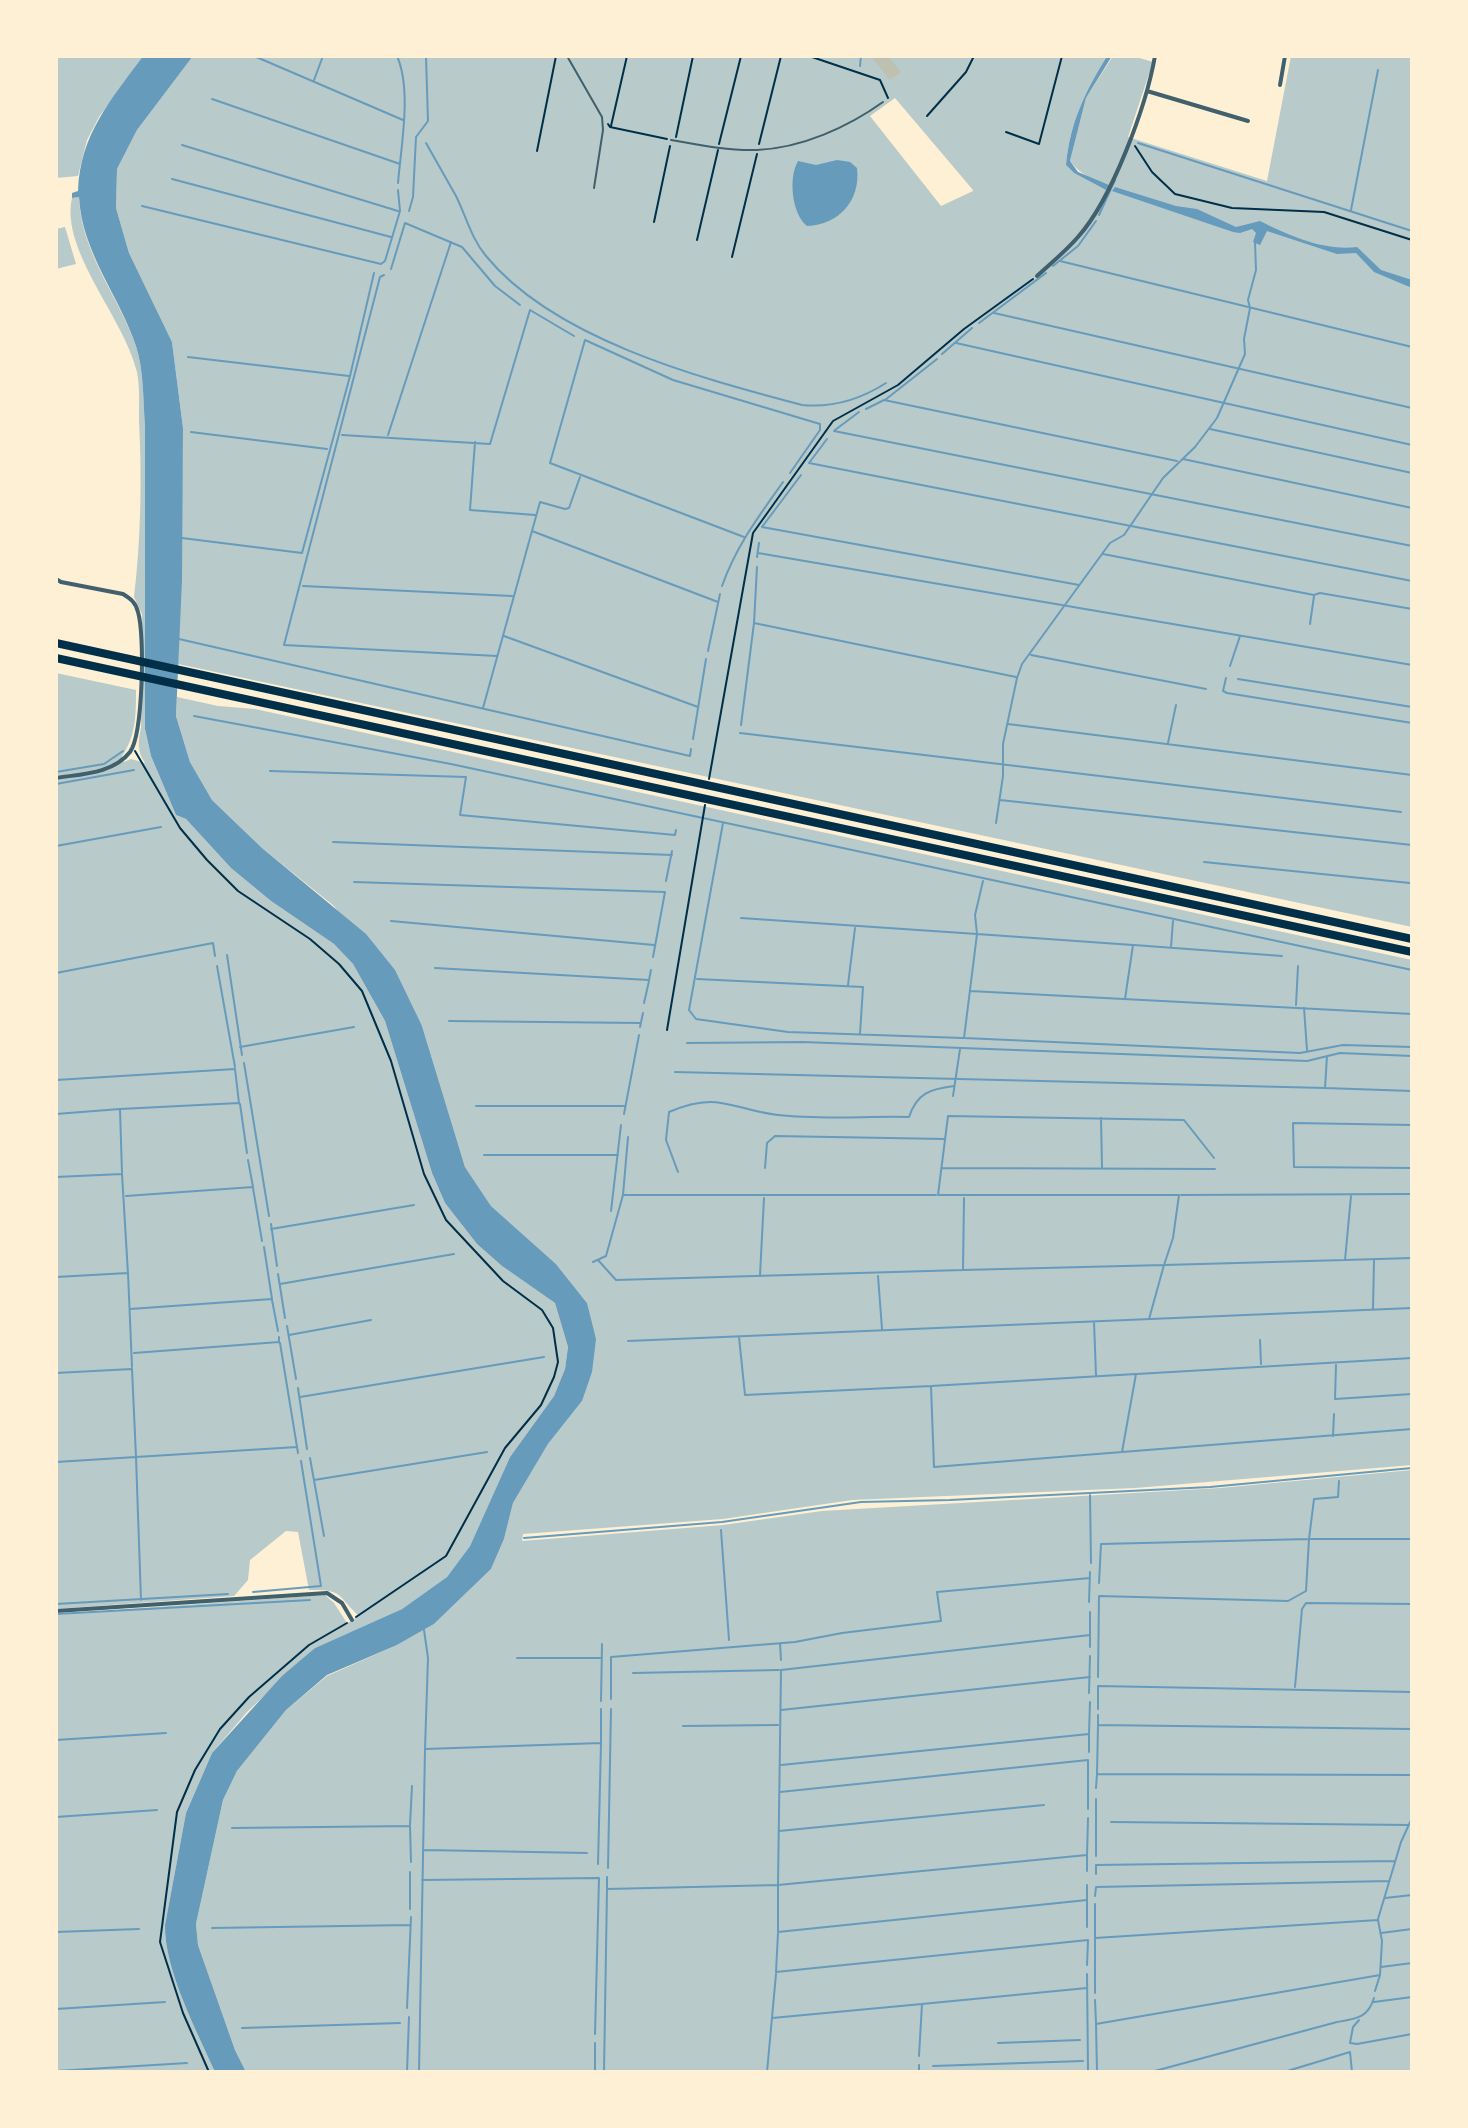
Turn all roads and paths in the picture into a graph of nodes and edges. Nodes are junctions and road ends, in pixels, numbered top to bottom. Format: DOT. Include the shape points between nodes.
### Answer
graph roads {
  1 [pos="556,56"];
  2 [pos="567,56"];
  3 [pos="627,56"];
  4 [pos="693,56"];
  5 [pos="741,56"];
  6 [pos="781,56"];
  7 [pos="809,56"];
  8 [pos="974,56"];
  9 [pos="1062,56"];
  10 [pos="1155,56"];
  11 [pos="1285,56"];
  12 [pos="1280,85"];
  13 [pos="1147,91"];
  14 [pos="888,98"];
  15 [pos="883,102"];
  16 [pos="927,116"];
  17 [pos="602,117"];
  18 [pos="1248,121"];
  19 [pos="610,127"];
  20 [pos="1006,132"];
  21 [pos="1129,139"];
  22 [pos="673,140"];
  23 [pos="719,148"];
  24 [pos="758,150"];
  25 [pos="537,151"];
  26 [pos="594,188"];
  27 [pos="654,222"];
  28 [pos="697,240"];
  29 [pos="1412,240"];
  30 [pos="732,257"];
  31 [pos="1037,276"];
  32 [pos="56,579"];
  33 [pos="56,643"];
  34 [pos="730,657"];
  35 [pos="56,658"];
  36 [pos="133,746"];
  37 [pos="56,778"];
  38 [pos="684,931"];
  39 [pos="1412,939"];
  40 [pos="1412,952"];
  41 [pos="667,1030"];
  42 [pos="56,1611"];
  43 [pos="352,1620"];
  44 [pos="209,2072"];
  1 -- 25 [label="path"];
  2 -- 17 [label="lane"];
  3 -- 19 [label="path"];
  4 -- 22 [label="path"];
  5 -- 23 [label="path"];
  6 -- 24 [label="path"];
  7 -- 14 [label="path" via="880,80"];
  8 -- 16 [label="path"];
  9 -- 20 [label="path" via="1039,144"];
  10 -- 13 [label="street"];
  11 -- 12 [label="street"];
  13 -- 18 [label="street"];
  13 -- 21 [label="street"];
  15 -- 24 [label="lane" via="802,142"];
  17 -- 19 [label="path"];
  17 -- 26 [label="lane"];
  19 -- 22 [label="path"];
  21 -- 29 [label="path" via="1175,194 1232,208 1324,212"];
  21 -- 31 [label="street" via="1106,193 1078,237"];
  22 -- 23 [label="lane"];
  22 -- 27 [label="path"];
  23 -- 24 [label="lane"];
  23 -- 28 [label="path"];
  24 -- 30 [label="path"];
  31 -- 34 [label="path" via="898,385 833,421 753,533"];
  32 -- 36 [label="street" via="123,594 139,614 139,728"];
  33 -- 39 [label="highway"];
  35 -- 40 [label="highway"];
  36 -- 37 [label="street" via="109,768"];
  36 -- 43 [label="path" via="180,828 207,860 238,891 310,939 362,991 391,1061 424,1174 446,1220 503,1281 542,1310 553,1328 558,1362 541,1405 505,1448 446,1556"];
  38 -- 41 [label="path"];
  42 -- 43 [label="street" via="327,1593 342,1603"];
  43 -- 44 [label="path" via="309,1645 249,1697 220,1729 177,1812 160,1942"];
}
